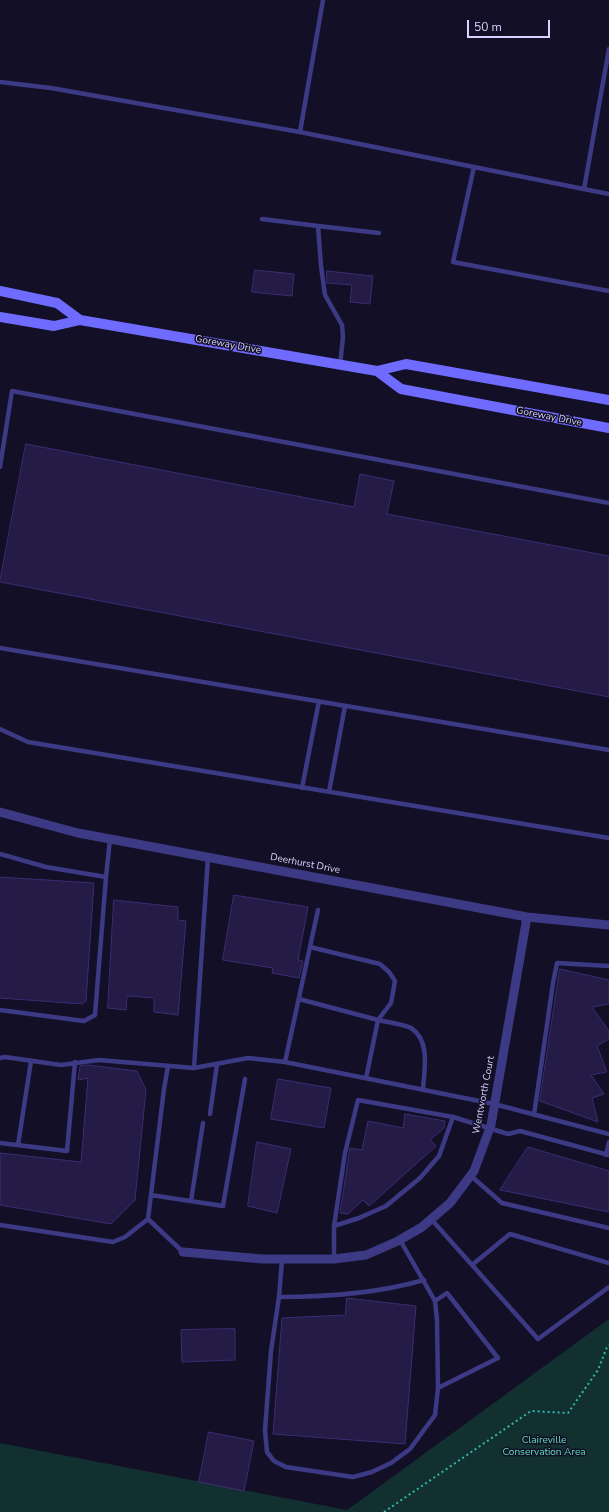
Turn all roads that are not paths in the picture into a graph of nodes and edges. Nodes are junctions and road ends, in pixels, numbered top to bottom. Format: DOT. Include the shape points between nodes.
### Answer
graph roads {
  1 [pos="323,0"];
  2 [pos="609,49"];
  3 [pos="0,82"];
  4 [pos="300,132"];
  5 [pos="474,167"];
  6 [pos="584,189"];
  7 [pos="609,194"];
  8 [pos="262,219"];
  9 [pos="318,226"];
  10 [pos="379,233"];
  11 [pos="0,291"];
  12 [pos="609,291"];
  13 [pos="0,317"];
  14 [pos="80,320"];
  15 [pos="340,365"];
  16 [pos="377,371"];
  17 [pos="609,400"];
  18 [pos="609,428"];
  19 [pos="0,467"];
  20 [pos="609,503"];
  21 [pos="0,648"];
  22 [pos="318,701"];
  23 [pos="345,706"];
  24 [pos="0,729"];
  25 [pos="609,750"];
  26 [pos="302,788"];
  27 [pos="329,792"];
  28 [pos="0,812"];
  29 [pos="609,838"];
  30 [pos="110,839"];
  31 [pos="0,854"];
  32 [pos="208,857"];
  33 [pos="106,877"];
  34 [pos="318,910"];
  35 [pos="527,917"];
  36 [pos="609,925"];
  37 [pos="310,948"];
  38 [pos="609,966"];
  39 [pos="298,999"];
  40 [pos="0,1010"];
  41 [pos="378,1020"];
  42 [pos="0,1058"];
  43 [pos="31,1061"];
  44 [pos="75,1062"];
  45 [pos="285,1062"];
  46 [pos="217,1064"];
  47 [pos="168,1066"];
  48 [pos="194,1068"];
  49 [pos="366,1078"];
  50 [pos="245,1079"];
  51 [pos="423,1090"];
  52 [pos="494,1104"];
  53 [pos="210,1114"];
  54 [pos="534,1115"];
  55 [pos="453,1117"];
  56 [pos="203,1123"];
  57 [pos="490,1129"];
  58 [pos="609,1134"];
  59 [pos="609,1142"];
  60 [pos="0,1143"];
  61 [pos="18,1145"];
  62 [pos="608,1155"];
  63 [pos="471,1176"];
  64 [pos="151,1195"];
  65 [pos="191,1201"];
  66 [pos="148,1219"];
  67 [pos="431,1219"];
  68 [pos="0,1225"];
  69 [pos="334,1226"];
  70 [pos="609,1228"];
  71 [pos="400,1240"];
  72 [pos="183,1252"];
  73 [pos="334,1259"];
  74 [pos="282,1260"];
  75 [pos="609,1263"];
  76 [pos="472,1265"];
  77 [pos="424,1280"];
  78 [pos="609,1287"];
  79 [pos="279,1297"];
  80 [pos="435,1301"];
  81 [pos="438,1388"];
  1 -- 4 [label="lane"];
  2 -- 6 [label="lane"];
  3 -- 4 [label="lane" via="51,88"];
  4 -- 5 [label="lane"];
  5 -- 6 [label="lane"];
  5 -- 12 [label="lane" via="453,262"];
  6 -- 7 [label="lane"];
  8 -- 9 [label="lane"];
  9 -- 10 [label="lane"];
  9 -- 15 [label="lane" via="326,295 342,325"];
  11 -- 14 [label="main road, Goreway Drive" via="57,303"];
  13 -- 14 [label="main road, Goreway Drive" via="54,326"];
  14 -- 15 [label="main road, Goreway Drive"];
  15 -- 16 [label="main road, Goreway Drive"];
  16 -- 17 [label="main road, Goreway Drive" via="406,364"];
  16 -- 18 [label="main road, Goreway Drive" via="401,389"];
  19 -- 20 [label="lane" via="12,390"];
  21 -- 22 [label="lane"];
  22 -- 23 [label="lane"];
  22 -- 26 [label="lane"];
  23 -- 25 [label="lane"];
  23 -- 27 [label="lane"];
  24 -- 26 [label="lane" via="28,742"];
  26 -- 27 [label="lane"];
  27 -- 29 [label="lane"];
  28 -- 30 [label="street, Deerhurst Drive"];
  30 -- 32 [label="street, Deerhurst Drive"];
  30 -- 33 [label="lane"];
  31 -- 33 [label="lane"];
  32 -- 35 [label="street, Deerhurst Drive"];
  32 -- 48 [label="lane"];
  33 -- 40 [label="lane" via="95,1015 84,1021"];
  34 -- 37 [label="lane"];
  35 -- 36 [label="street, Deerhurst Drive"];
  35 -- 52 [label="street, Wentworth Court"];
  37 -- 39 [label="lane"];
  37 -- 41 [label="lane" via="380,964 389,972 394,982 391,1003"];
  38 -- 54 [label="lane" via="557,963"];
  39 -- 41 [label="lane"];
  39 -- 45 [label="lane"];
  41 -- 49 [label="lane"];
  41 -- 51 [label="lane" via="410,1028 417,1033 426,1050"];
  42 -- 43 [label="lane"];
  43 -- 44 [label="lane" via="61,1065"];
  43 -- 61 [label="lane"];
  44 -- 47 [label="lane" via="99,1060"];
  44 -- 61 [label="lane" via="67,1151"];
  45 -- 46 [label="lane" via="248,1058"];
  45 -- 49 [label="lane"];
  46 -- 48 [label="lane"];
  46 -- 53 [label="lane"];
  47 -- 48 [label="lane"];
  47 -- 64 [label="lane"];
  49 -- 51 [label="lane"];
  50 -- 65 [label="lane" via="223,1206"];
  51 -- 52 [label="lane"];
  52 -- 54 [label="lane"];
  52 -- 57 [label="street, Wentworth Court"];
  54 -- 58 [label="lane"];
  55 -- 57 [label="lane"];
  55 -- 69 [label="lane" via="438,1156 420,1178 386,1206"];
  55 -- 69 [label="lane" via="358,1100 345,1152"];
  56 -- 65 [label="lane"];
  57 -- 62 [label="lane" via="508,1134 520,1131"];
  57 -- 63 [label="street, Wentworth Court"];
  59 -- 62 [label="lane"];
  60 -- 61 [label="lane"];
  63 -- 67 [label="street, Wentworth Court" via="450,1203"];
  63 -- 70 [label="lane" via="502,1203"];
  64 -- 65 [label="lane"];
  64 -- 66 [label="lane"];
  66 -- 68 [label="lane" via="125,1237 112,1242"];
  66 -- 72 [label="lane"];
  67 -- 71 [label="street, Wentworth Court"];
  67 -- 76 [label="lane"];
  69 -- 73 [label="lane"];
  71 -- 73 [label="street, Wentworth Court" via="366,1255"];
  71 -- 77 [label="lane"];
  72 -- 74 [label="street, Wentworth Court"];
  73 -- 74 [label="street, Wentworth Court"];
  74 -- 79 [label="lane"];
  75 -- 76 [label="lane" via="510,1234"];
  76 -- 78 [label="lane" via="538,1339"];
  77 -- 79 [label="lane" via="401,1287 317,1297"];
  77 -- 80 [label="lane"];
  79 -- 81 [label="lane" via="271,1351 265,1430 267,1452 274,1461 286,1467 354,1477 372,1472 391,1463 410,1449 435,1415"];
  80 -- 81 [label="lane"];
  80 -- 81 [label="lane" via="447,1292 498,1358"];
}
